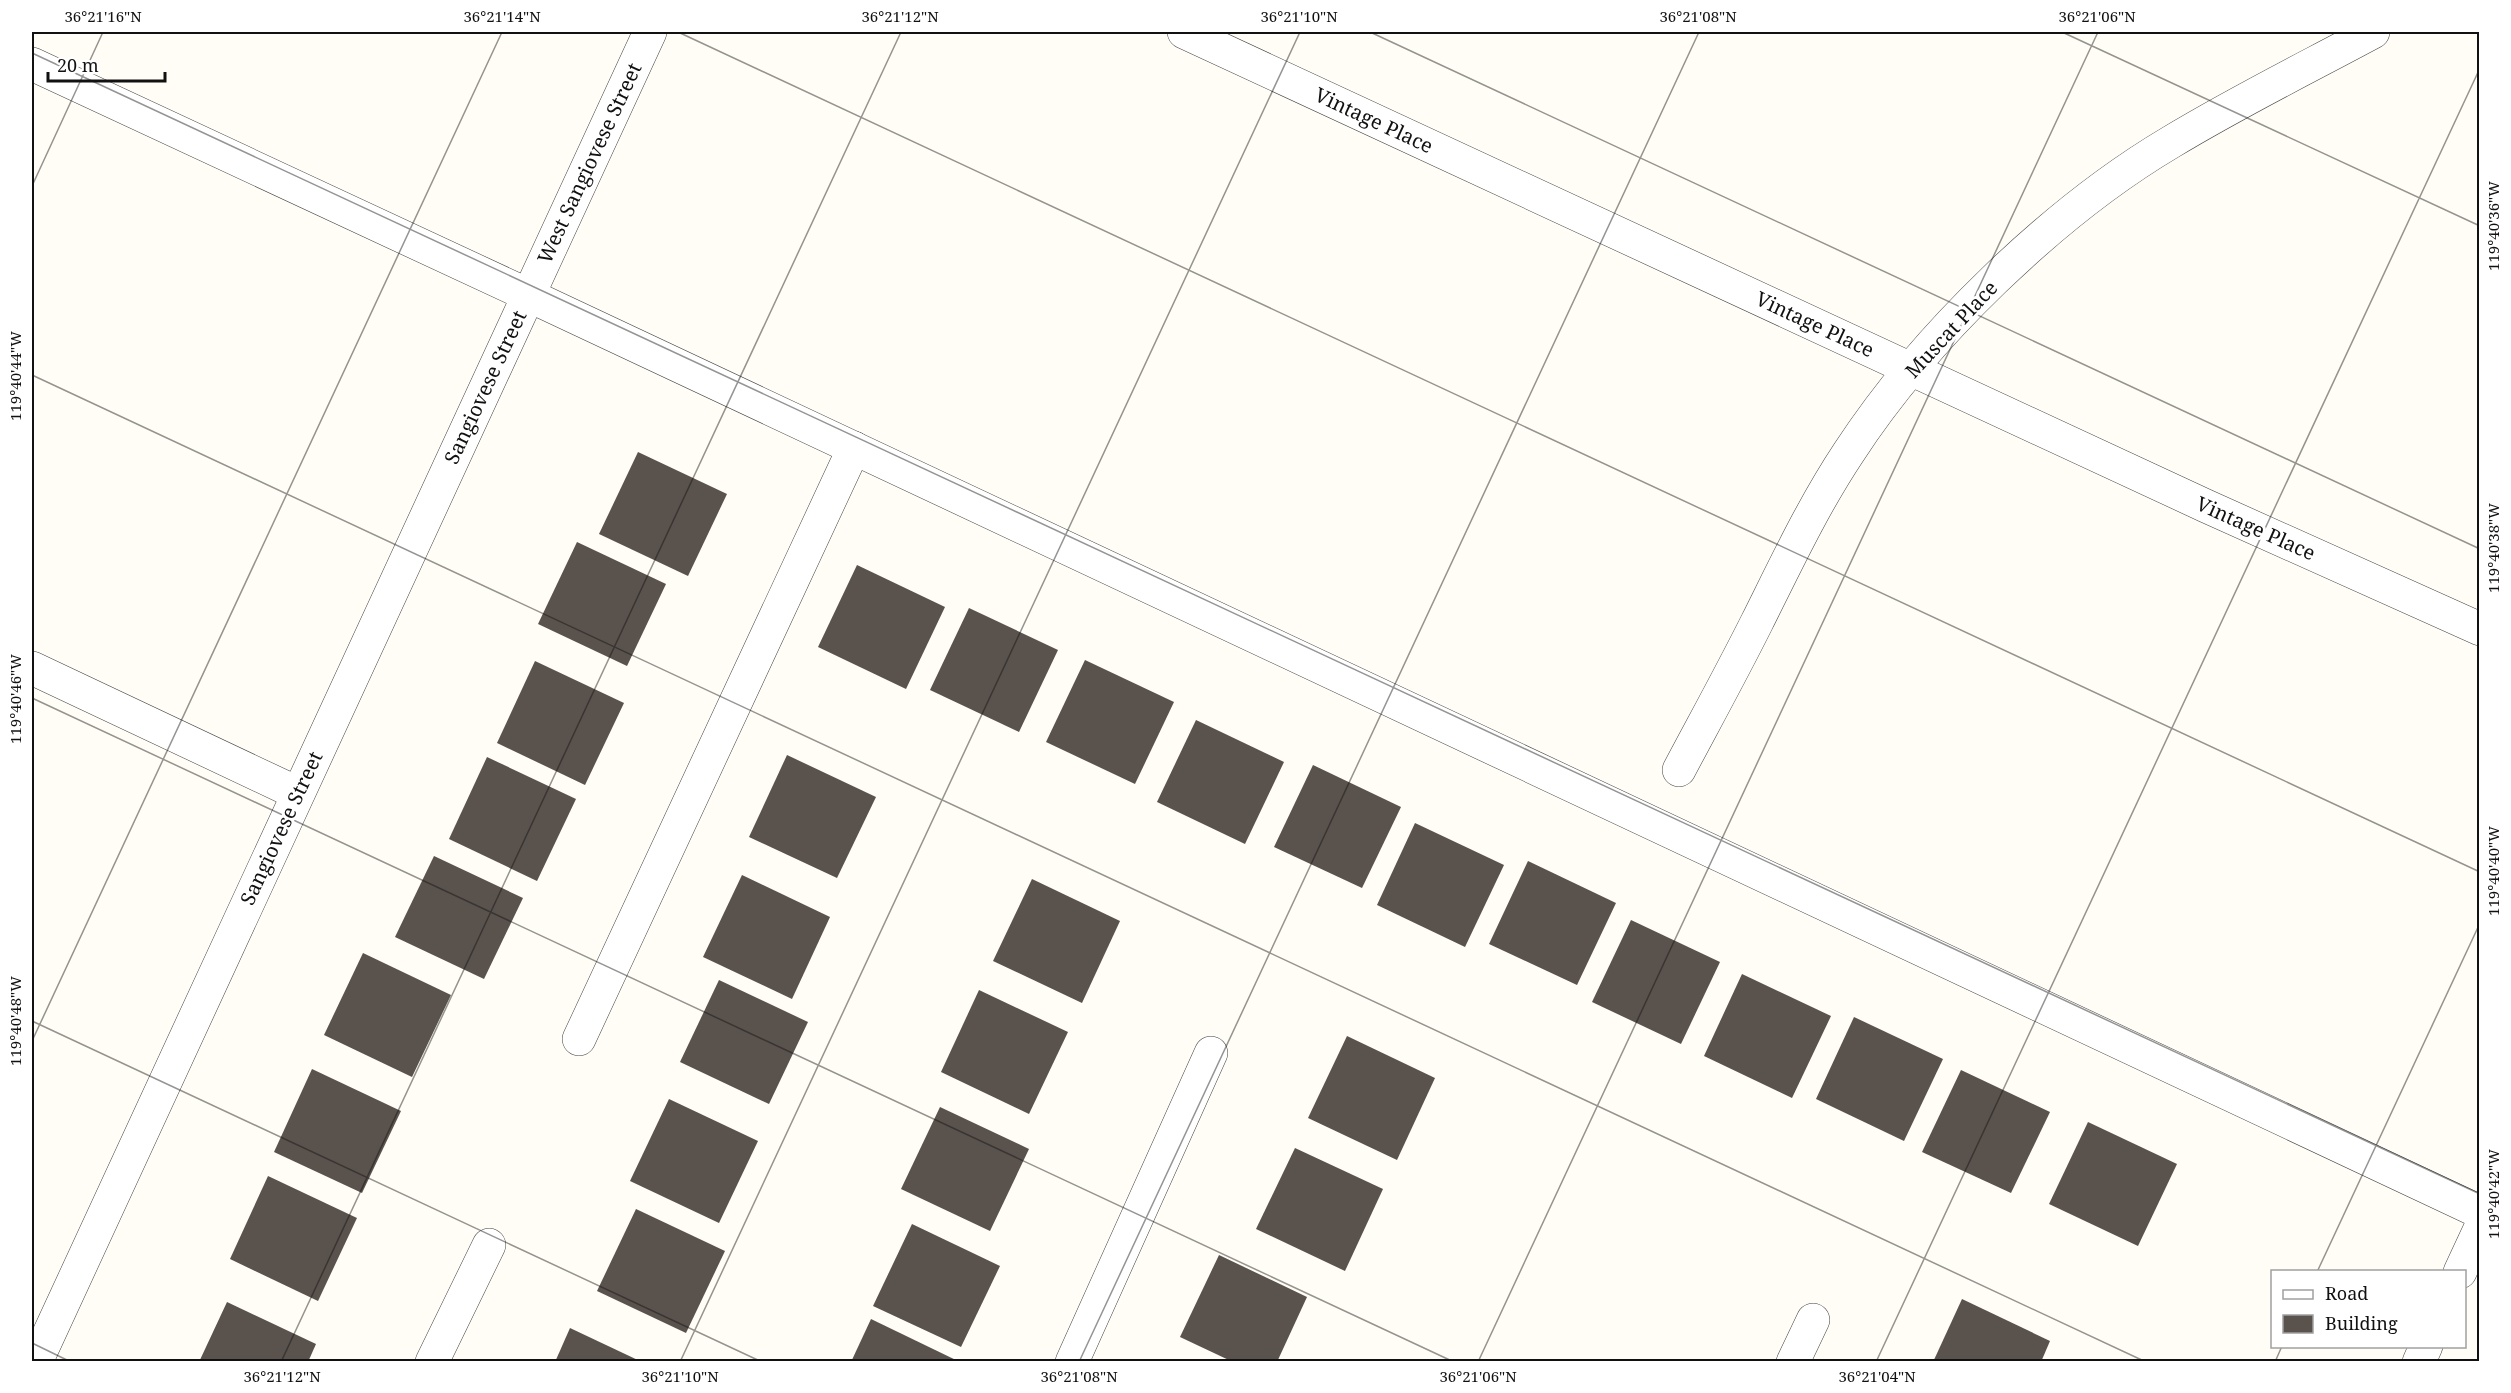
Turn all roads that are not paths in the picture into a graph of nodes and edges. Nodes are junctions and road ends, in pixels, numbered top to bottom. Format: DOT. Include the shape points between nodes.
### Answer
graph roads {
  1 [pos="650,32"];
  2 [pos="1184,32"];
  3 [pos="2373,32"];
  4 [pos="32,64"];
  5 [pos="528,295"];
  6 [pos="1911,369"];
  7 [pos="854,448"];
  8 [pos="2480,629"];
  9 [pos="32,668"];
  10 [pos="1679,770"];
  11 [pos="297,793"];
  12 [pos="579,1039"];
  13 [pos="1211,1053"];
  14 [pos="2480,1212"];
  15 [pos="2480,1229"];
  16 [pos="489,1245"];
  17 [pos="2461,1270"];
  18 [pos="1814,1320"];
  19 [pos="2426,1348"];
  20 [pos="36,1362"];
  21 [pos="432,1362"];
  22 [pos="1072,1362"];
  23 [pos="1793,1362"];
  24 [pos="2419,1362"];
  1 -- 5 [label="street, West Sangiovese Street"];
  2 -- 6 [label="street, Vintage Place"];
  3 -- 6 [label="street, Muscat Place" via="2169,143 2104,188 2039,239"];
  4 -- 5 [label="street"];
  5 -- 7 [label="street"];
  5 -- 11 [label="street, Sangiovese Street"];
  6 -- 8 [label="street, Vintage Place"];
  6 -- 10 [label="street, Muscat Place" via="1850,450 1809,518"];
  7 -- 12 [label="street"];
  7 -- 14 [label="street"];
  9 -- 11 [label="street"];
  11 -- 20 [label="street, Sangiovese Street"];
  13 -- 22 [label="street"];
  15 -- 17 [label="street"];
  16 -- 21 [label="street"];
  18 -- 23 [label="street"];
  19 -- 24 [label="street"];
}
